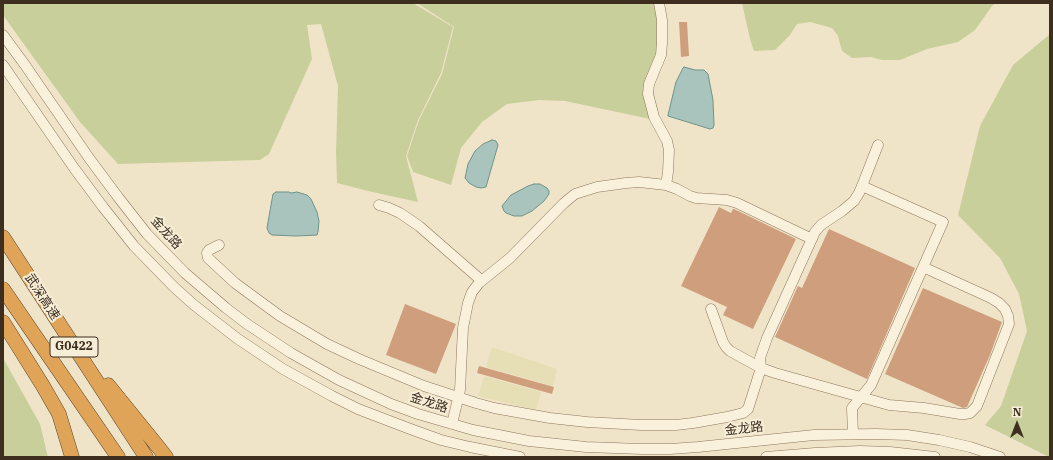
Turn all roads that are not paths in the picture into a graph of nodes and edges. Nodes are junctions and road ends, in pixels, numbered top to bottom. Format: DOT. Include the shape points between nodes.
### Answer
graph roads {
  1 [pos="659,3"];
  2 [pos="3,35"];
  3 [pos="3,65"];
  4 [pos="878,145"];
  5 [pos="666,185"];
  6 [pos="862,186"];
  7 [pos="379,205"];
  8 [pos="3,237"];
  9 [pos="812,239"];
  10 [pos="219,245"];
  11 [pos="923,268"];
  12 [pos="482,280"];
  13 [pos="3,289"];
  14 [pos="711,309"];
  15 [pos="3,322"];
  16 [pos="62,328"];
  17 [pos="761,368"];
  18 [pos="861,397"];
  19 [pos="458,398"];
  20 [pos="452,424"];
  21 [pos="853,434"];
  22 [pos="72,457"];
  23 [pos="118,457"];
  24 [pos="146,457"];
  25 [pos="166,457"];
  26 [pos="520,457"];
  27 [pos="766,457"];
  28 [pos="935,457"];
  29 [pos="1000,457"];
  1 -- 5 [label="street" via="662,49 649,84 648,94 654,117 669,150"];
  2 -- 20 [label="street, 金龙路" via="132,216 166,254 205,291 247,324 313,367 391,404"];
  3 -- 26 [label="street" via="74,168 134,246 194,305 238,339 282,369 358,409 442,440"];
  4 -- 6 [label="street"];
  5 -- 9 [label="street" via="696,198 737,203"];
  5 -- 12 [label="street" via="626,183 597,187 576,194 558,207 510,258"];
  6 -- 9 [label="street" via="854,201 820,225"];
  6 -- 11 [label="street" via="943,222"];
  7 -- 12 [label="street" via="400,213 420,226"];
  8 -- 16 [label="highway, 武深高速 / G0422"];
  9 -- 17 [label="street" via="767,338 760,358"];
  10 -- 19 [label="street" via="207,252 208,258 250,295 295,326 359,359 417,384"];
  11 -- 18 [label="street" via="871,385"];
  11 -- 18 [label="street" via="991,298 1005,309 1008,316 1009,324 977,406 970,412 960,414 889,405"];
  12 -- 19 [label="street" via="469,297 465,314"];
  13 -- 23 [label="highway, 武深高速 / G0422"];
  14 -- 17 [label="street" via="726,347"];
  15 -- 22 [label="highway" via="59,414"];
  16 -- 24 [label="highway, 武深高速 / G0422"];
  16 -- 25 [label="highway"];
  17 -- 18 [label="street"];
  17 -- 19 [label="street" via="746,411 727,417 676,425 568,421 494,408"];
  18 -- 21 [label="street" via="852,408"];
  19 -- 20 [label="street"];
  20 -- 21 [label="street, 金龙路" via="529,441 614,449 670,449 798,436"];
  21 -- 29 [label="street, 金龙路" via="923,437 970,447"];
  27 -- 28 [label="street" via="860,451"];
}
